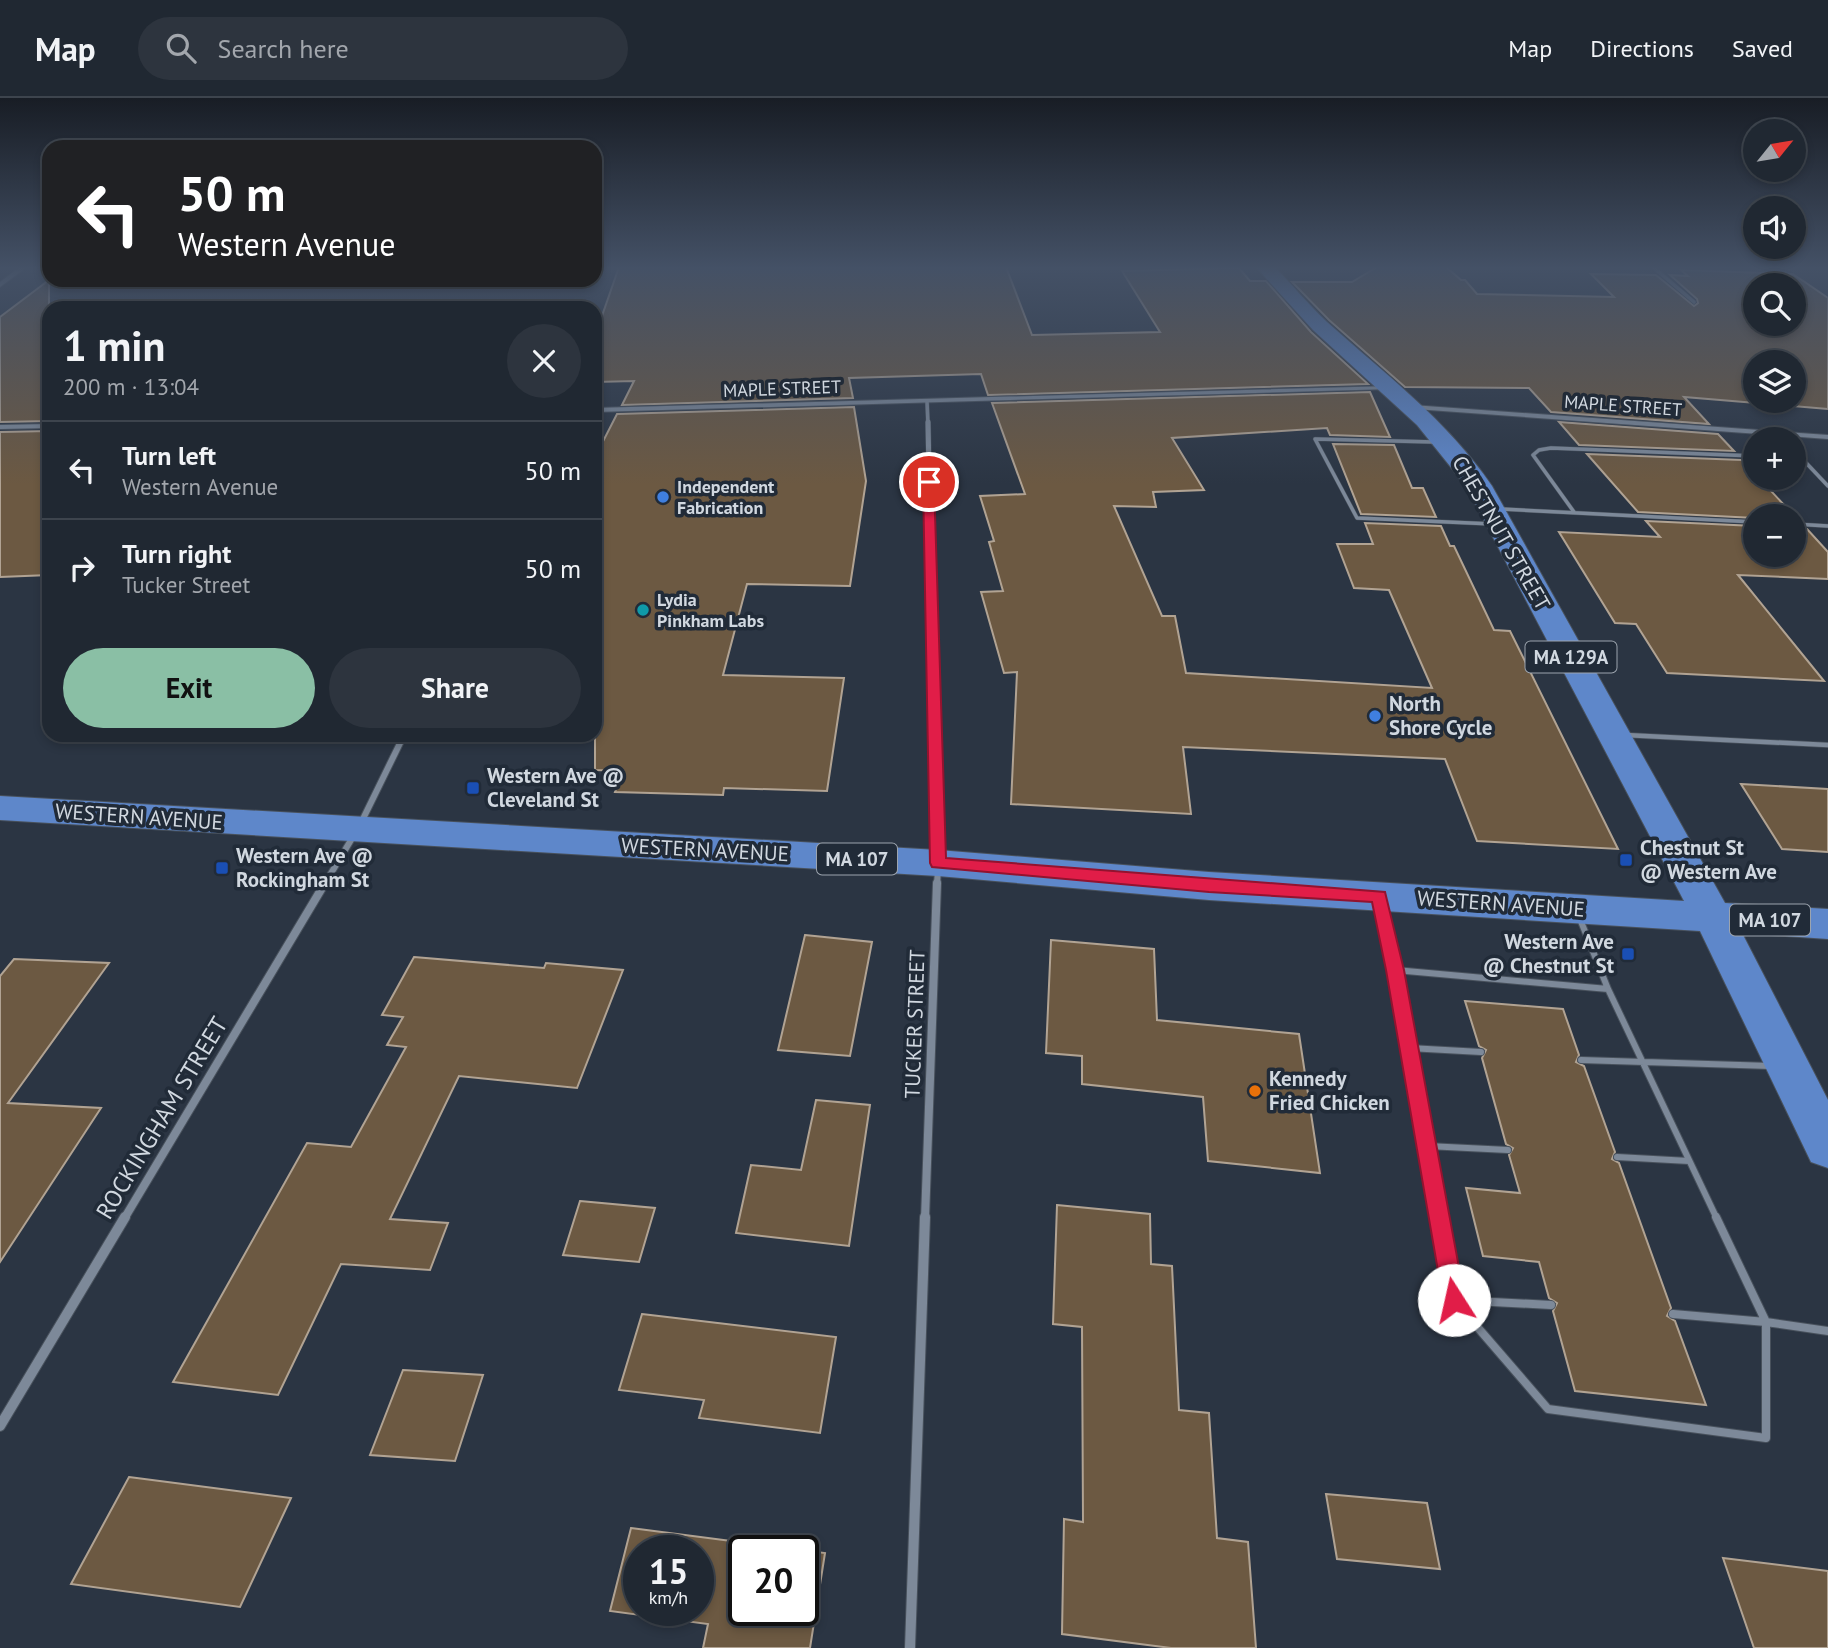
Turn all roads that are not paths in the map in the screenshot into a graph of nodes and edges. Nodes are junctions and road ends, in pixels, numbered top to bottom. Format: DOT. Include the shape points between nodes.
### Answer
graph roads {
  1 [pos="1336,339"];
  2 [pos="1390,387"];
  3 [pos="927,401"];
  4 [pos="1415,407"];
  5 [pos="602,410"];
  6 [pos="42,426"];
  7 [pos="0,427"];
  8 [pos="1743,433"];
  9 [pos="1806,437"];
  10 [pos="1828,437"];
  11 [pos="1448,443"];
  12 [pos="1743,455"];
  13 [pos="1806,463"];
  14 [pos="1828,486"];
  15 [pos="1574,512"];
  16 [pos="1495,516"];
  17 [pos="1743,521"];
  18 [pos="1806,525"];
  19 [pos="1828,526"];
  20 [pos="1614,735"];
  21 [pos="401,742"];
  22 [pos="1828,746"];
  23 [pos="0,807"];
  24 [pos="357,830"];
  25 [pos="938,863"];
  26 [pos="1379,896"];
  27 [pos="1576,909"];
  28 [pos="1713,917"];
  29 [pos="1828,924"];
  30 [pos="1395,970"];
  31 [pos="1608,989"];
  32 [pos="1409,1048"];
  33 [pos="1480,1052"];
  34 [pos="1581,1060"];
  35 [pos="1643,1063"];
  36 [pos="1788,1066"];
  37 [pos="1427,1146"];
  38 [pos="1828,1147"];
  39 [pos="1508,1150"];
  40 [pos="1616,1157"];
  41 [pos="1689,1161"];
  42 [pos="1454,1300"];
  43 [pos="1551,1305"];
  44 [pos="1673,1314"];
  45 [pos="1766,1322"];
  46 [pos="1828,1331"];
  47 [pos="0,1426"];
  48 [pos="910,1648"];
  1 -- 2 [label="main road, CHESTNUT STREET / MA 129A"];
  2 -- 3 [label="street, MAPLE STREET"];
  2 -- 4 [label="main road, CHESTNUT STREET / MA 129A"];
  3 -- 5 [label="street, MAPLE STREET"];
  3 -- 25 [label="street, TUCKER STREET"];
  4 -- 8 [label="street, MAPLE STREET"];
  4 -- 11 [label="main road, CHESTNUT STREET / MA 129A"];
  6 -- 7 [label="street"];
  9 -- 10 [label="street, MAPLE STREET"];
  11 -- 16 [label="main road, CHESTNUT STREET / MA 129A"];
  11 -- 16 [label="lane" via="1315,439 1357,518"];
  12 -- 15 [label="lane" via="1539,450 1532,455"];
  13 -- 14 [label="lane"];
  15 -- 16 [label="lane"];
  15 -- 17 [label="lane"];
  16 -- 20 [label="main road, CHESTNUT STREET / MA 129A"];
  18 -- 19 [label="lane"];
  20 -- 22 [label="lane"];
  20 -- 28 [label="main road, CHESTNUT STREET / MA 129A"];
  21 -- 24 [label="street, ROCKINGHAM STREET"];
  23 -- 24 [label="main road, WESTERN AVENUE / MA 107"];
  24 -- 25 [label="main road, WESTERN AVENUE / MA 107"];
  24 -- 47 [label="street, ROCKINGHAM STREET"];
  25 -- 26 [label="main road, WESTERN AVENUE / MA 107"];
  25 -- 48 [label="street, TUCKER STREET"];
  26 -- 27 [label="main road, WESTERN AVENUE / MA 107"];
  26 -- 30 [label="lane"];
  27 -- 28 [label="main road, WESTERN AVENUE / MA 107"];
  27 -- 31 [label="lane"];
  28 -- 29 [label="main road, WESTERN AVENUE / MA 107"];
  28 -- 36 [label="main road, CHESTNUT STREET"];
  30 -- 31 [label="lane"];
  30 -- 32 [label="lane"];
  31 -- 35 [label="lane"];
  32 -- 33 [label="lane"];
  32 -- 37 [label="lane"];
  34 -- 35 [label="lane"];
  35 -- 36 [label="lane"];
  35 -- 41 [label="lane"];
  36 -- 38 [label="main road, CHESTNUT STREET"];
  37 -- 39 [label="lane"];
  37 -- 42 [label="lane"];
  40 -- 41 [label="lane"];
  41 -- 45 [label="lane"];
  42 -- 43 [label="lane"];
  42 -- 45 [label="lane" via="1548,1409 1766,1438"];
  44 -- 45 [label="lane"];
  45 -- 46 [label="lane"];
}
